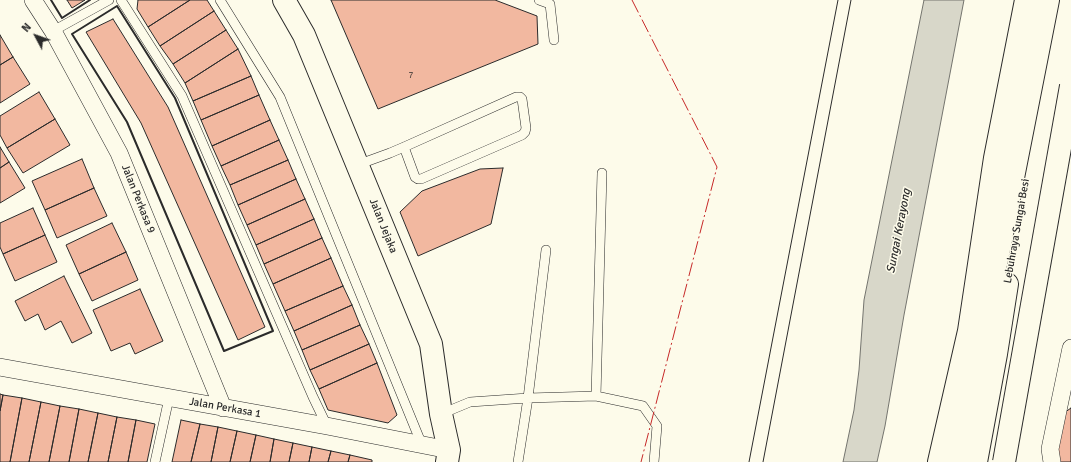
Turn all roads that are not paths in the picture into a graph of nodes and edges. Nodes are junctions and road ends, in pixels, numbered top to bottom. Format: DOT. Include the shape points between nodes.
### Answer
graph roads {
  1 [pos="33,0"];
  2 [pos="109,0"];
  3 [pos="121,0"];
  4 [pos="220,0"];
  5 [pos="284,0"];
  6 [pos="539,0"];
  7 [pos="1026,0"];
  8 [pos="1048,0"];
  9 [pos="1061,0"];
  10 [pos="53,31"];
  11 [pos="554,40"];
  12 [pos="1071,86"];
  13 [pos="1071,102"];
  14 [pos="404,147"];
  15 [pos="357,165"];
  16 [pos="602,174"];
  17 [pos="546,250"];
  18 [pos="1071,348"];
  19 [pos="1,365"];
  20 [pos="596,396"];
  21 [pos="169,398"];
  22 [pos="528,398"];
  23 [pos="223,408"];
  24 [pos="442,414"];
  25 [pos="1006,424"];
  26 [pos="327,426"];
  27 [pos="422,445"];
  28 [pos="448,456"];
  29 [pos="155,462"];
  30 [pos="518,462"];
  31 [pos="654,462"];
  32 [pos="939,462"];
  33 [pos="957,462"];
  34 [pos="976,462"];
  35 [pos="998,462"];
  36 [pos="1004,462"];
  37 [pos="1014,462"];
  38 [pos="1052,462"];
  1 -- 10 [label="street, Jalan Perkasa 9"];
  2 -- 10 [label="lane"];
  3 -- 26 [label="lane" via="182,96"];
  4 -- 27 [label="lane" via="280,97"];
  5 -- 15 [label="main road, Jalan Jejaka" via="304,35"];
  6 -- 11 [label="lane" via="550,4"];
  7 -- 32 [label="main road" via="995,158 969,332"];
  8 -- 33 [label="main road"];
  9 -- 34 [label="main road, Lebuhraya Sungai Besi" via="1013,247"];
  10 -- 23 [label="street, Jalan Perkasa 9" via="119,153"];
  12 -- 36 [label="main road, bridge"];
  13 -- 25 [label="main road"];
  14 -- 14 [label="lane" via="415,177 421,178 522,135 526,128 522,99 516,97"];
  14 -- 15 [label="lane"];
  15 -- 24 [label="main road, Jalan Jejaka" via="431,344"];
  16 -- 20 [label="lane"];
  17 -- 22 [label="lane"];
  18 -- 38 [label="street" via="1050,449"];
  19 -- 21 [label="street, Jalan Perkasa 1"];
  20 -- 22 [label="lane"];
  20 -- 31 [label="lane" via="643,406 658,426"];
  21 -- 23 [label="street, Jalan Perkasa 1"];
  21 -- 29 [label="lane"];
  22 -- 24 [label="lane" via="470,402"];
  22 -- 30 [label="lane"];
  23 -- 26 [label="street, Jalan Perkasa 1"];
  24 -- 28 [label="main road, Jalan Jejaka"];
  25 -- 35 [label="main road"];
  25 -- 37 [label="main road"];
  26 -- 27 [label="street, Jalan Perkasa 1"];
  27 -- 28 [label="street, Jalan Perkasa 1"];
}
